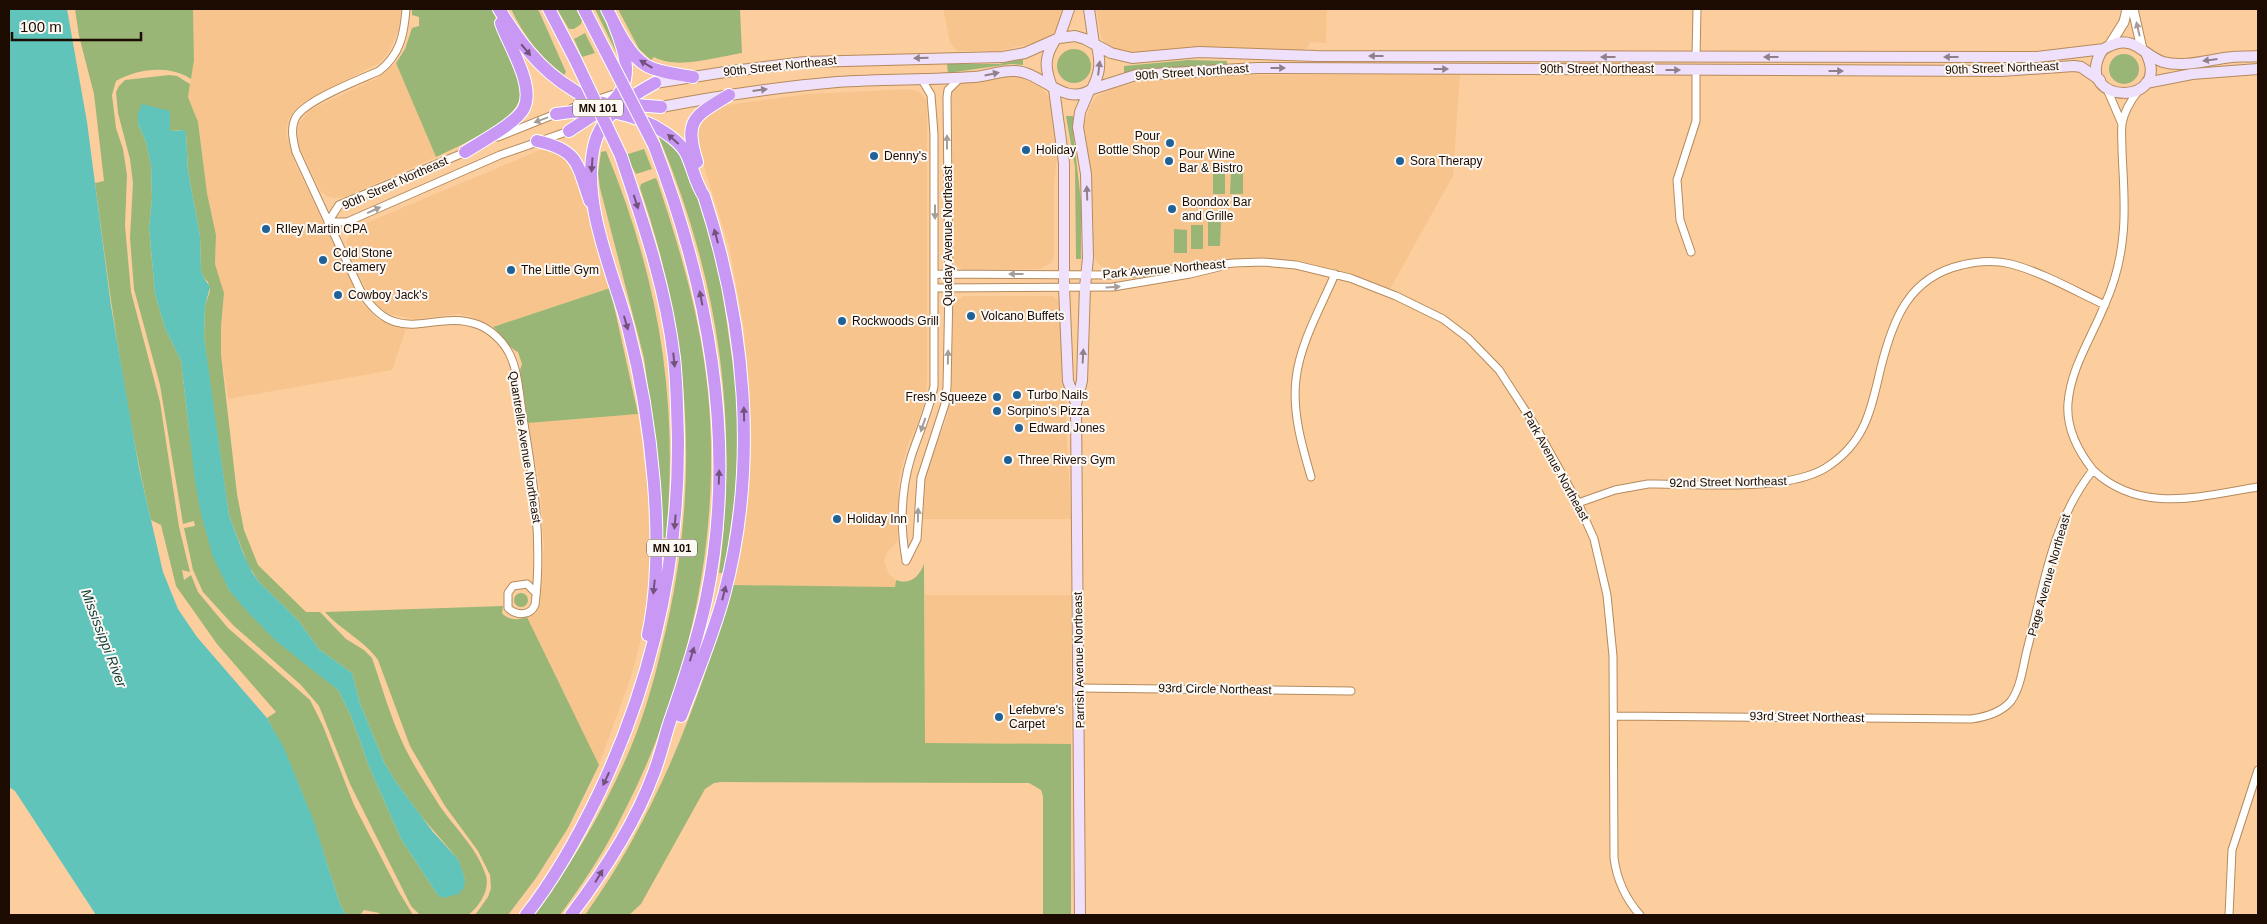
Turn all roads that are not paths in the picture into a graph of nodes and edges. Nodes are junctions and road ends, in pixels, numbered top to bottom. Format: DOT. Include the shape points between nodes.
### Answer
graph roads {
  1 [pos="406,9"];
  2 [pos="498,9"];
  3 [pos="549,9"];
  4 [pos="584,9"];
  5 [pos="608,9"];
  6 [pos="1069,9"];
  7 [pos="1089,9"];
  8 [pos="1697,9"];
  9 [pos="2127,9"];
  10 [pos="2133,9"];
  11 [pos="614,24"];
  12 [pos="1057,40"];
  13 [pos="1095,45"];
  14 [pos="2106,47"];
  15 [pos="2144,51"];
  16 [pos="2258,56"];
  17 [pos="1696,57"];
  18 [pos="2258,69"];
  19 [pos="1696,70"];
  20 [pos="693,77"];
  21 [pos="921,78"];
  22 [pos="960,78"];
  23 [pos="2100,80"];
  24 [pos="655,84"];
  25 [pos="2143,87"];
  26 [pos="1053,89"];
  27 [pos="2107,89"];
  28 [pos="1091,90"];
  29 [pos="729,94"];
  30 [pos="590,101"];
  31 [pos="661,107"];
  32 [pos="615,108"];
  33 [pos="556,114"];
  34 [pos="2122,124"];
  35 [pos="569,131"];
  36 [pos="537,141"];
  37 [pos="465,152"];
  38 [pos="704,196"];
  39 [pos="595,218"];
  40 [pos="328,222"];
  41 [pos="1691,252"];
  42 [pos="1234,262"];
  43 [pos="935,274"];
  44 [pos="949,274"];
  45 [pos="1064,274"];
  46 [pos="1086,274"];
  47 [pos="1335,274"];
  48 [pos="1064,287"];
  49 [pos="1085,287"];
  50 [pos="935,288"];
  51 [pos="949,288"];
  52 [pos="2105,306"];
  53 [pos="1076,404"];
  54 [pos="2093,470"];
  55 [pos="1311,477"];
  56 [pos="2258,487"];
  57 [pos="1578,503"];
  58 [pos="535,592"];
  59 [pos="1079,688"];
  60 [pos="1351,691"];
  61 [pos="1999,712"];
  62 [pos="1614,716"];
  63 [pos="660,750"];
  64 [pos="614,761"];
  65 [pos="2258,770"];
  66 [pos="526,915"];
  67 [pos="571,915"];
  68 [pos="1080,915"];
  69 [pos="1640,915"];
  70 [pos="2229,915"];
  1 -- 40 [label="street, Quantrelle Avenue Northeast" via="401,43 387,65 306,106 293,124 292,140 296,152"];
  2 -- 30 [label="highway, one-way" via="540,65 562,84"];
  2 -- 37 [label="highway" via="526,88 524,109"];
  3 -- 64 [label="highway, MN 101, one-way, bridge" via="621,156 650,242 674,358 678,471 675,524 664,599 637,702"];
  63 -- 4 [label="highway, MN 101, one-way, bridge" via="695,647 716,530 719,472 711,353 686,236 654,145"];
  5 -- 11 [label="highway"];
  6 -- 12 [label="main road"];
  7 -- 13 [label="main road"];
  8 -- 17 [label="street"];
  9 -- 14 [label="street" via="2124,22"];
  15 -- 10 [label="street, one-way"];
  20 -- 11 [label="highway, one-way" via="646,65"];
  11 -- 32 [label="highway" via="626,58 626,73"];
  12 -- 13 [label="main road" via="1074,36"];
  12 -- 20 [label="main road, 90th Street Northeast, one-way" via="1031,51 1003,57 805,62"];
  12 -- 26 [label="main road" via="1046,59"];
  17 -- 13 [label="main road, 90th Street Northeast, one-way" via="1316,56 1199,52 1132,58 1110,53"];
  28 -- 13 [label="main road, one-way" via="1101,66"];
  14 -- 15 [label="main road" via="2126,42"];
  14 -- 17 [label="main road, 90th Street Northeast, one-way" via="2037,57"];
  14 -- 23 [label="main road" via="2097,65"];
  16 -- 15 [label="main road, one-way" via="2173,64"];
  15 -- 25 [label="main road" via="2150,64"];
  18 -- 25 [label="main road" via="2192,74"];
  19 -- 23 [label="main road, 90th Street Northeast, one-way" via="2001,71 2074,66 2084,68"];
  28 -- 19 [label="main road, 90th Street Northeast, one-way" via="1136,75 1209,69"];
  19 -- 41 [label="street" via="1696,121 1677,180 1680,220"];
  20 -- 24 [label="main road, 90th Street Northeast"];
  21 -- 22 [label="main road, 90th Street Northeast"];
  29 -- 21 [label="main road, 90th Street Northeast, one-way" via="830,83"];
  21 -- 43 [label="street, Quaday Avenue Northeast, one-way" via="931,95 933,115"];
  22 -- 26 [label="main road, 90th Street Northeast, one-way" via="1014,70 1034,75"];
  44 -- 22 [label="street, Quaday Avenue Northeast, one-way" via="947,97 948,90"];
  23 -- 27 [label="main road"];
  24 -- 32 [label="highway"];
  25 -- 27 [label="main road" via="2126,94"];
  25 -- 34 [label="street" via="2126,110"];
  26 -- 28 [label="main road" via="1072,94"];
  26 -- 45 [label="main road, Parrish Avenue Northeast" via="1064,162"];
  27 -- 34 [label="street"];
  46 -- 28 [label="main road, Parrish Avenue Northeast, one-way" via="1086,174 1078,127 1080,112"];
  29 -- 31 [label="main road, 90th Street Northeast"];
  29 -- 38 [label="highway" via="696,117 691,127 692,147"];
  30 -- 32 [label="highway"];
  30 -- 33 [label="street, 90th Street Northeast"];
  31 -- 32 [label="highway"];
  32 -- 33 [label="highway"];
  32 -- 35 [label="highway"];
  38 -- 32 [label="highway, one-way" via="686,153 678,143 666,133"];
  32 -- 39 [label="highway, one-way" via="594,146"];
  33 -- 37 [label="street, 90th Street Northeast, one-way"];
  34 -- 52 [label="street" via="2123,233 2113,286"];
  35 -- 36 [label="street, 90th Street Northeast"];
  36 -- 39 [label="highway" via="556,145 571,155"];
  40 -- 36 [label="street, 90th Street Northeast, one-way" via="347,222"];
  37 -- 40 [label="street, 90th Street Northeast" via="339,205"];
  63 -- 38 [label="highway, one-way" via="677,725 714,626 732,557 741,500 744,406 737,347 727,280"];
  39 -- 64 [label="highway, one-way" via="628,328 647,425 655,502 656,573 650,622 637,686"];
  40 -- 58 [label="street, Quantrelle Avenue Northeast" via="360,290 381,315 406,325 453,321 479,325 501,341 509,353 517,381 537,518"];
  42 -- 46 [label="street, Park Avenue Northeast" via="1114,275"];
  42 -- 47 [label="street, Park Avenue Northeast" via="1296,265"];
  49 -- 42 [label="street, Park Avenue Northeast, one-way" via="1136,285"];
  43 -- 44 [label="street, Park Avenue Northeast"];
  43 -- 50 [label="street, Quaday Avenue Northeast"];
  45 -- 44 [label="street, Park Avenue Northeast, one-way"];
  44 -- 51 [label="street, Quaday Avenue Northeast"];
  45 -- 46 [label="street, Park Avenue Northeast"];
  45 -- 48 [label="main road, Parrish Avenue Northeast"];
  46 -- 49 [label="main road, Parrish Avenue Northeast"];
  47 -- 55 [label="street" via="1300,359 1296,378 1296,413"];
  47 -- 57 [label="street, Park Avenue Northeast" via="1418,306 1455,328 1483,352 1499,370 1534,424"];
  48 -- 49 [label="street, Park Avenue Northeast"];
  48 -- 51 [label="street, Park Avenue Northeast"];
  48 -- 53 [label="main road, Parrish Avenue Northeast" via="1068,381"];
  53 -- 49 [label="main road, Parrish Avenue Northeast, one-way" via="1082,381"];
  50 -- 51 [label="street, Park Avenue Northeast"];
  50 -- 51 [label="street, Quaday Avenue Northeast, one-way" via="934,386 904,485 902,540 906,561 917,539 921,478 945,404"];
  52 -- 54 [label="street" via="2077,363 2068,405 2070,428"];
  52 -- 57 [label="street, 92nd Street Northeast" via="2013,265 1988,261 1949,268 1936,273 1906,301 1892,328 1868,420 1851,446 1826,468 1793,481 1632,486"];
  53 -- 59 [label="main road, Parrish Avenue Northeast"];
  54 -- 56 [label="street" via="2114,487 2148,498 2186,498"];
  54 -- 61 [label="street, Page Avenue Northeast" via="2062,522 2017,689"];
  57 -- 62 [label="street, Park Avenue Northeast" via="1594,539 1607,596"];
  58 -- 58 [label="street, Quantrelle Avenue Northeast" via="535,605 530,612 519,614 508,608 506,598 514,586 527,584"];
  59 -- 60 [label="street, 93rd Circle Northeast"];
  59 -- 68 [label="main road, Parrish Avenue Northeast"];
  61 -- 62 [label="street, 93rd Street Northeast" via="1971,719"];
  62 -- 69 [label="street, Park Avenue Northeast" via="1616,874 1622,890"];
  67 -- 63 [label="highway, MN 101, one-way" via="624,836 654,775"];
  64 -- 66 [label="highway, MN 101, one-way" via="562,866"];
  65 -- 70 [label="street" via="2232,850"];
}
